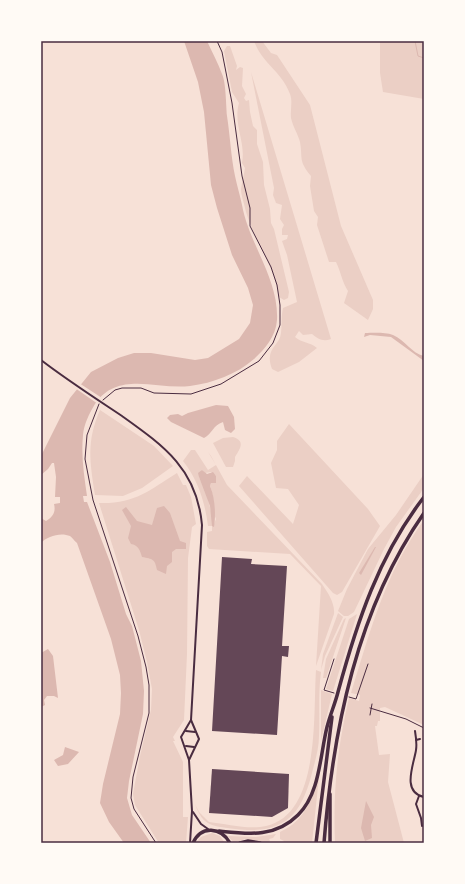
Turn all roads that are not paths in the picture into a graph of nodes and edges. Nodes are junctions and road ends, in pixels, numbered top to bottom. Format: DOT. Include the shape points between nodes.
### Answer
graph roads {
  1 [pos="41,360"];
  2 [pos="424,497"];
  3 [pos="424,514"];
  4 [pos="372,704"];
  5 [pos="334,708"];
  6 [pos="370,708"];
  7 [pos="370,715"];
  8 [pos="191,720"];
  9 [pos="424,728"];
  10 [pos="185,731"];
  11 [pos="415,731"];
  12 [pos="195,732"];
  13 [pos="420,739"];
  14 [pos="416,740"];
  15 [pos="185,746"];
  16 [pos="194,747"];
  17 [pos="189,760"];
  18 [pos="331,777"];
  19 [pos="419,796"];
  20 [pos="424,797"];
  21 [pos="192,811"];
  22 [pos="422,826"];
  23 [pos="208,830"];
  24 [pos="219,831"];
  25 [pos="190,843"];
  26 [pos="193,843"];
  27 [pos="230,843"];
  28 [pos="240,843"];
  29 [pos="260,843"];
  30 [pos="316,843"];
  31 [pos="324,843"];
  32 [pos="330,843"];
  1 -- 8 [label="street" via="154,439 170,453 189,478 197,498 202,525"];
  2 -- 5 [label="highway" via="395,541 370,591 352,642"];
  3 -- 18 [label="highway" via="398,555 368,623 342,713"];
  4 -- 6 [label="lane"];
  5 -- 24 [label="highway" via="327,727 314,786 302,812 287,825 268,833"];
  5 -- 30 [label="highway"];
  6 -- 7 [label="lane"];
  6 -- 9 [label="lane" via="406,719"];
  8 -- 10 [label="street"];
  8 -- 12 [label="street"];
  10 -- 12 [label="street"];
  10 -- 15 [label="street" via="181,742"];
  11 -- 14 [label="street"];
  12 -- 16 [label="street" via="199,739"];
  13 -- 14 [label="street"];
  14 -- 19 [label="street" via="417,749 410,779"];
  15 -- 16 [label="street"];
  15 -- 17 [label="street"];
  16 -- 17 [label="street"];
  17 -- 21 [label="street"];
  18 -- 31 [label="highway"];
  18 -- 32 [label="highway"];
  19 -- 20 [label="street"];
  19 -- 22 [label="street" via="416,807"];
  21 -- 23 [label="street"];
  21 -- 25 [label="street"];
  23 -- 24 [label="highway"];
  23 -- 26 [label="highway" via="198,835"];
  24 -- 27 [label="highway"];
  28 -- 29 [label="highway"];
}
